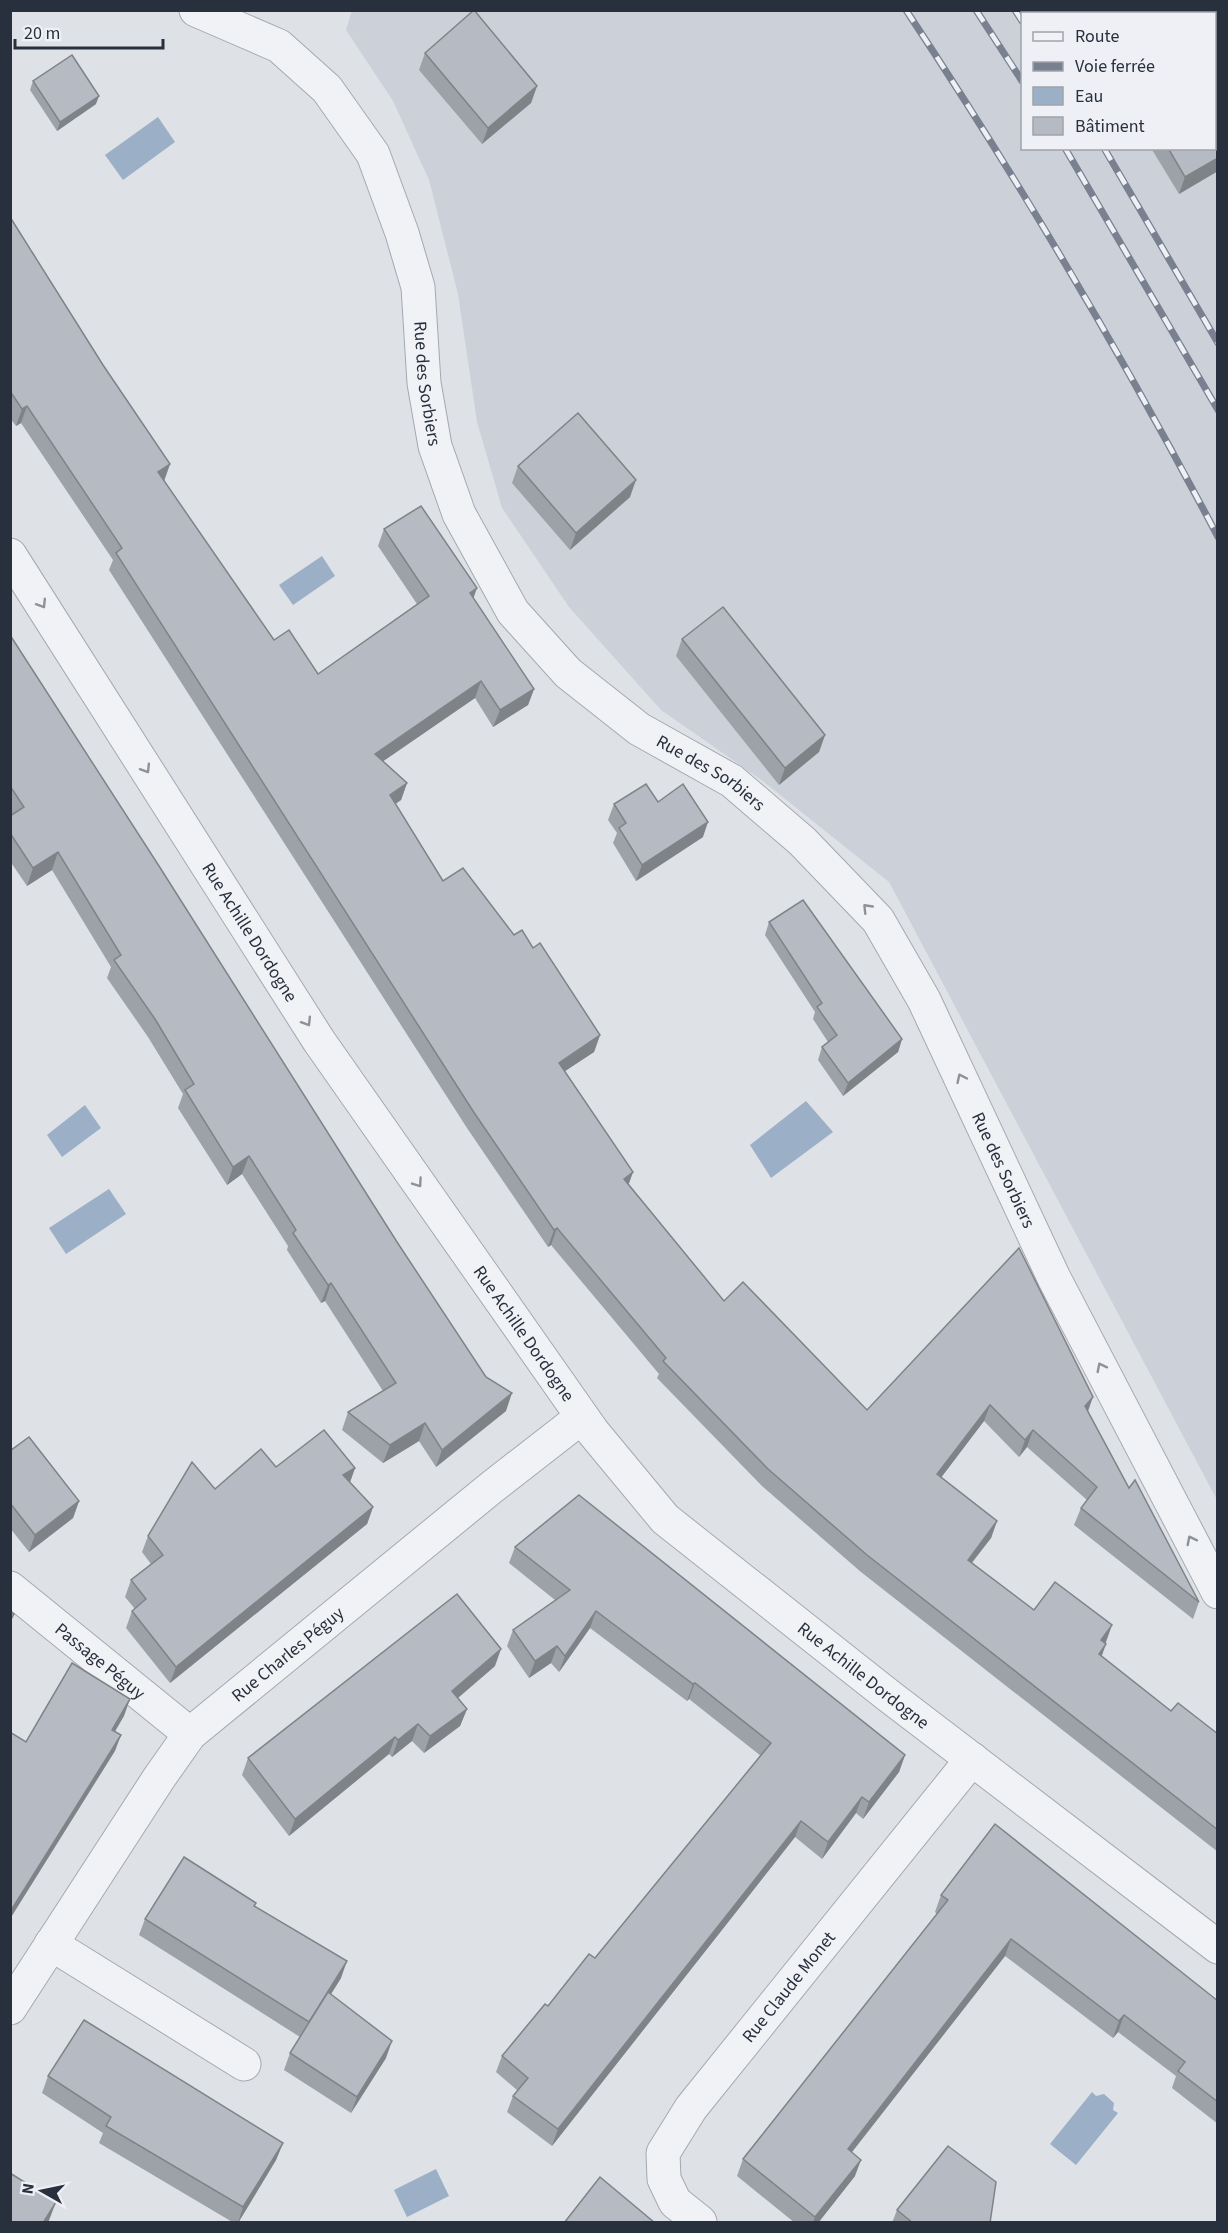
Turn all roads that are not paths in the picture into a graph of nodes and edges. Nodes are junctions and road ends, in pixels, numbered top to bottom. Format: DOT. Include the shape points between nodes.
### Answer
graph roads {
  1 [pos="196,10"];
  2 [pos="10,555"];
  3 [pos="582,1417"];
  4 [pos="10,1588"];
  5 [pos="1218,1592"];
  6 [pos="190,1734"];
  7 [pos="972,1759"];
  8 [pos="51,1944"];
  9 [pos="1218,1947"];
  10 [pos="10,2008"];
  11 [pos="244,2064"];
  12 [pos="700,2223"];
  5 -- 1 [label="street, Rue des Sorbiers, one-way" via="1054,1278 924,1000 879,920 802,841 741,789 639,729 568,673 513,612 459,514 435,447 424,382 418,287 373,154 327,89 279,46"];
  2 -- 3 [label="street, Rue Achille Dordogne, one-way" via="319,1041"];
  3 -- 6 [label="street, Rue Charles Péguy"];
  3 -- 7 [label="street, Rue Achille Dordogne" via="665,1519"];
  4 -- 6 [label="street, Passage Péguy"];
  6 -- 8 [label="street, Rue Charles Péguy"];
  7 -- 9 [label="street, Rue Achille Dordogne"];
  7 -- 12 [label="street, Rue Claude Monet" via="691,2108 663,2153 664,2179 675,2202"];
  8 -- 10 [label="street, Rue Charles Péguy"];
  8 -- 11 [label="street"];
}
